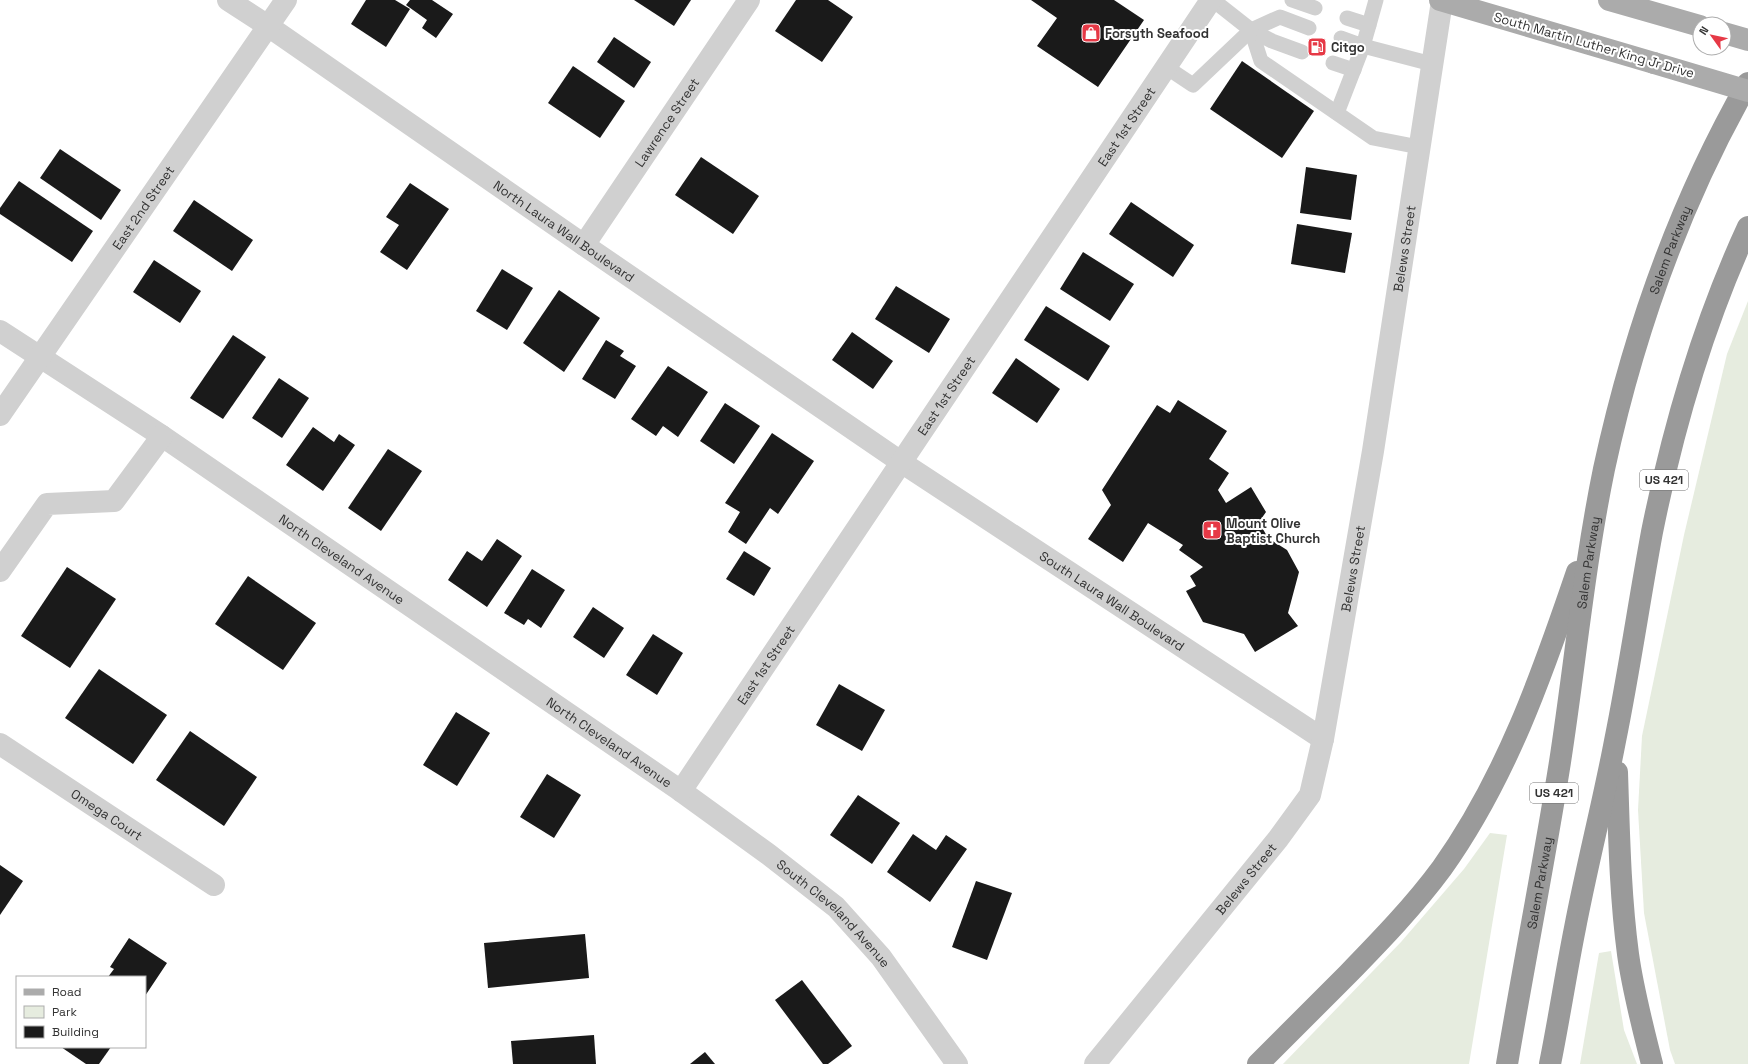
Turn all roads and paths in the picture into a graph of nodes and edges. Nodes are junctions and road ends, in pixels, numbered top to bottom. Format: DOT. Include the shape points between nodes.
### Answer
graph roads {
  1 [pos="228,0"];
  2 [pos="286,0"];
  3 [pos="749,0"];
  4 [pos="1212,0"];
  5 [pos="1376,0"];
  6 [pos="1441,0"];
  7 [pos="1609,0"];
  8 [pos="1292,1"];
  9 [pos="1315,8"];
  10 [pos="1280,17"];
  11 [pos="1347,18"];
  12 [pos="1690,23"];
  13 [pos="1369,25"];
  14 [pos="268,26"];
  15 [pos="1309,28"];
  16 [pos="1251,30"];
  17 [pos="1732,35"];
  18 [pos="1341,38"];
  19 [pos="1748,40"];
  20 [pos="1363,46"];
  21 [pos="1302,52"];
  22 [pos="1333,63"];
  23 [pos="1432,64"];
  24 [pos="1166,67"];
  25 [pos="1354,70"];
  26 [pos="1748,83"];
  27 [pos="1748,91"];
  28 [pos="1337,113"];
  29 [pos="1419,147"];
  30 [pos="1748,228"];
  31 [pos="584,245"];
  32 [pos="0,331"];
  33 [pos="39,358"];
  34 [pos="0,415"];
  35 [pos="162,436"];
  36 [pos="901,462"];
  37 [pos="1595,522"];
  38 [pos="0,571"];
  39 [pos="1323,739"];
  40 [pos="1615,741"];
  41 [pos="0,744"];
  42 [pos="681,791"];
  43 [pos="214,885"];
  44 [pos="957,1064"];
  45 [pos="1096,1064"];
  46 [pos="1258,1064"];
  47 [pos="1507,1064"];
  48 [pos="1550,1064"];
  49 [pos="1652,1064"];
  1 -- 14 [label="street, North Laura Wall Boulevard"];
  2 -- 14 [label="street, East 2nd Street"];
  3 -- 31 [label="street, Lawrence Street"];
  4 -- 16 [label="lane"];
  4 -- 24 [label="street, East 1st Street"];
  5 -- 13 [label="lane"];
  6 -- 23 [label="street, Belews Street"];
  6 -- 27 [label="main road, South Martin Luther King Jr Drive, bridge"];
  7 -- 12 [label="main road"];
  8 -- 9 [label="lane"];
  8 -- 10 [label="lane"];
  10 -- 15 [label="lane"];
  10 -- 16 [label="lane"];
  11 -- 13 [label="lane"];
  13 -- 20 [label="lane"];
  14 -- 31 [label="street, North Laura Wall Boulevard"];
  14 -- 33 [label="street, East 2nd Street"];
  16 -- 21 [label="lane"];
  16 -- 24 [label="lane" via="1193,85"];
  16 -- 28 [label="lane" via="1261,61"];
  17 -- 19 [label="main road"];
  18 -- 20 [label="lane"];
  20 -- 23 [label="lane"];
  20 -- 25 [label="lane"];
  22 -- 25 [label="lane"];
  23 -- 29 [label="street, Belews Street"];
  24 -- 36 [label="street, East 1st Street"];
  25 -- 28 [label="lane"];
  26 -- 37 [label="highway, Salem Parkway / US 421" via="1685,211 1649,307 1616,419"];
  28 -- 29 [label="lane" via="1373,138"];
  29 -- 39 [label="street, Belews Street" via="1372,459"];
  30 -- 40 [label="highway, US 421" via="1705,334 1674,434 1652,532"];
  31 -- 36 [label="street, North Laura Wall Boulevard"];
  32 -- 33 [label="street, North Cleveland Avenue"];
  33 -- 34 [label="street, East 2nd Street"];
  33 -- 35 [label="street, North Cleveland Avenue"];
  35 -- 38 [label="street" via="114,501 47,504"];
  35 -- 42 [label="street, North Cleveland Avenue"];
  36 -- 39 [label="street, South Laura Wall Boulevard"];
  36 -- 42 [label="street, East 1st Street"];
  37 -- 46 [label="highway" via="1526,715 1486,798 1465,833 1413,905"];
  37 -- 47 [label="highway, Salem Parkway / US 421" via="1560,763"];
  39 -- 45 [label="street, Belews Street" via="1310,795 1278,839"];
  40 -- 48 [label="highway, US 421" via="1575,928"];
  40 -- 49 [label="highway" via="1622,893 1628,955 1640,1019"];
  41 -- 43 [label="street, Omega Court"];
  42 -- 44 [label="street, South Cleveland Avenue" via="836,907 881,957"];
}
